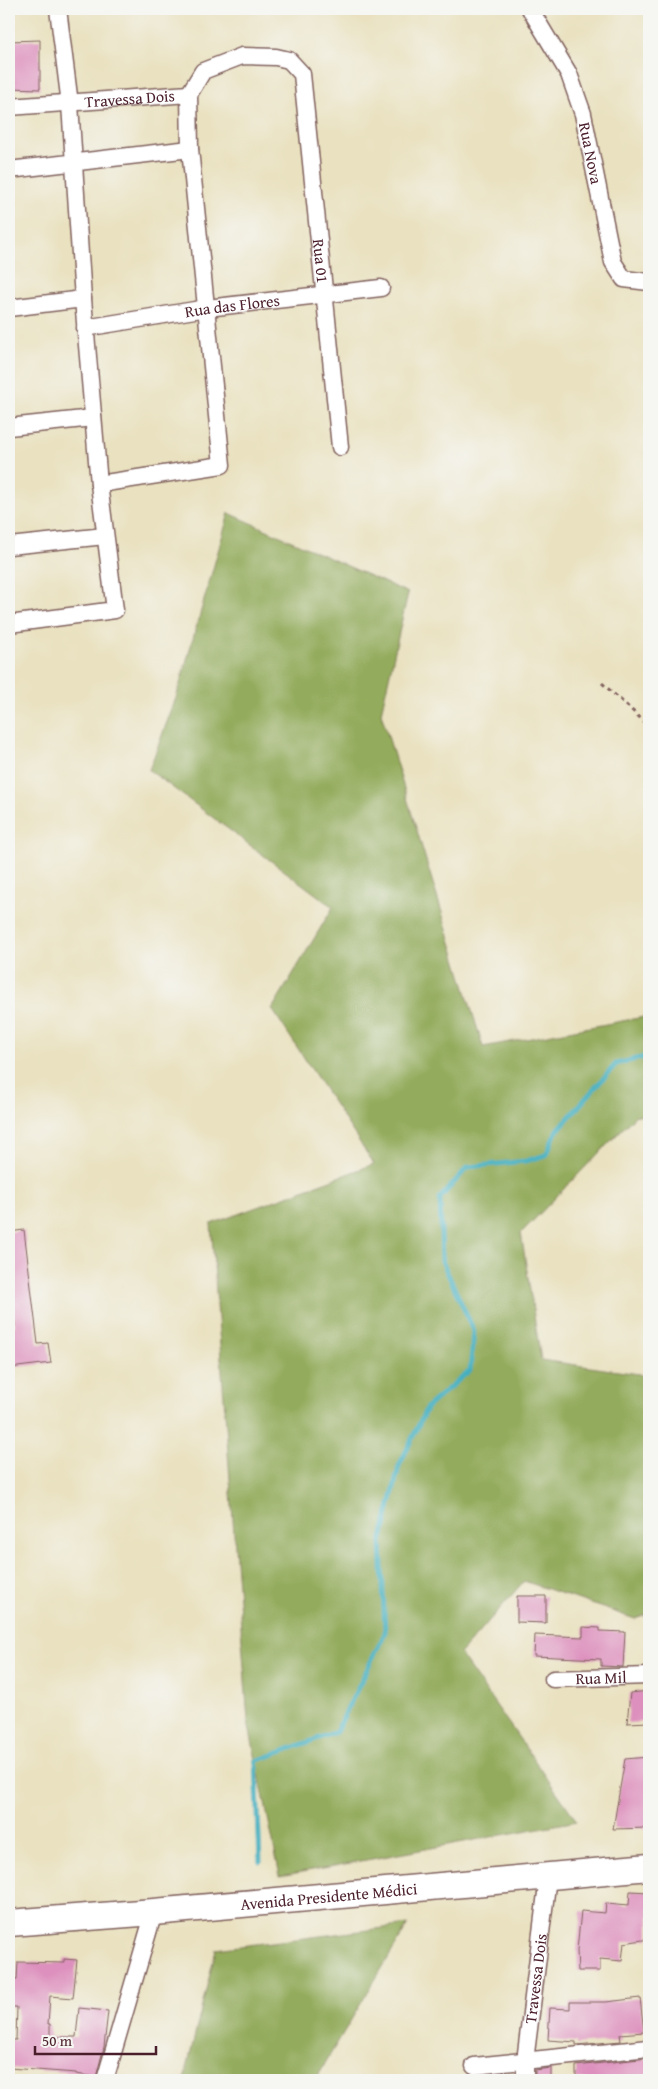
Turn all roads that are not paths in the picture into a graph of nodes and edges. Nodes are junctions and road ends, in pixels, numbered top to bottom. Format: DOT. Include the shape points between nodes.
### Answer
graph roads {
  1 [pos="58,9"];
  2 [pos="530,9"];
  3 [pos="189,94"];
  4 [pos="70,104"];
  5 [pos="9,108"];
  6 [pos="190,149"];
  7 [pos="74,161"];
  8 [pos="9,170"];
  9 [pos="649,282"];
  10 [pos="381,288"];
  11 [pos="325,294"];
  12 [pos="83,299"];
  13 [pos="9,308"];
  14 [pos="207,308"];
  15 [pos="85,328"];
  16 [pos="93,418"];
  17 [pos="9,427"];
  18 [pos="340,448"];
  19 [pos="100,484"];
  20 [pos="105,536"];
  21 [pos="9,546"];
  22 [pos="9,624"];
  23 [pos="649,1676"];
  24 [pos="553,1680"];
  25 [pos="649,1867"];
  26 [pos="548,1877"];
  27 [pos="154,1912"];
  28 [pos="9,1923"];
  29 [pos="649,2048"];
  30 [pos="525,2061"];
  31 [pos="474,2066"];
  32 [pos="105,2080"];
  33 [pos="525,2080"];
  1 -- 4 [label="street"];
  2 -- 9 [label="street, Rua Nova" via="569,74 584,114 613,262 624,278"];
  3 -- 4 [label="street, Travessa Dois"];
  3 -- 6 [label="street"];
  3 -- 11 [label="street, Rua 01" via="203,71 242,56 289,60 302,74"];
  4 -- 5 [label="street, Travessa Dois"];
  4 -- 7 [label="street"];
  6 -- 7 [label="street"];
  6 -- 14 [label="street"];
  7 -- 8 [label="street"];
  7 -- 12 [label="street"];
  10 -- 11 [label="street, Rua das Flores"];
  11 -- 14 [label="street, Rua das Flores"];
  11 -- 18 [label="street, Rua 01"];
  12 -- 13 [label="street"];
  12 -- 15 [label="street"];
  14 -- 15 [label="street, Rua das Flores"];
  14 -- 19 [label="street" via="222,465"];
  15 -- 16 [label="street"];
  16 -- 17 [label="street"];
  16 -- 19 [label="street"];
  19 -- 20 [label="street"];
  20 -- 21 [label="street"];
  20 -- 22 [label="street" via="115,610"];
  23 -- 24 [label="street, Rua Mil"];
  25 -- 26 [label="main road, Avenida Presidente Médici"];
  26 -- 27 [label="main road, Avenida Presidente Médici"];
  26 -- 30 [label="street, Travessa Dois"];
  27 -- 28 [label="main road, Avenida Presidente Médici"];
  27 -- 32 [label="street"];
  29 -- 30 [label="street"];
  30 -- 31 [label="street"];
  30 -- 33 [label="street, Travessa Dois"];
}
